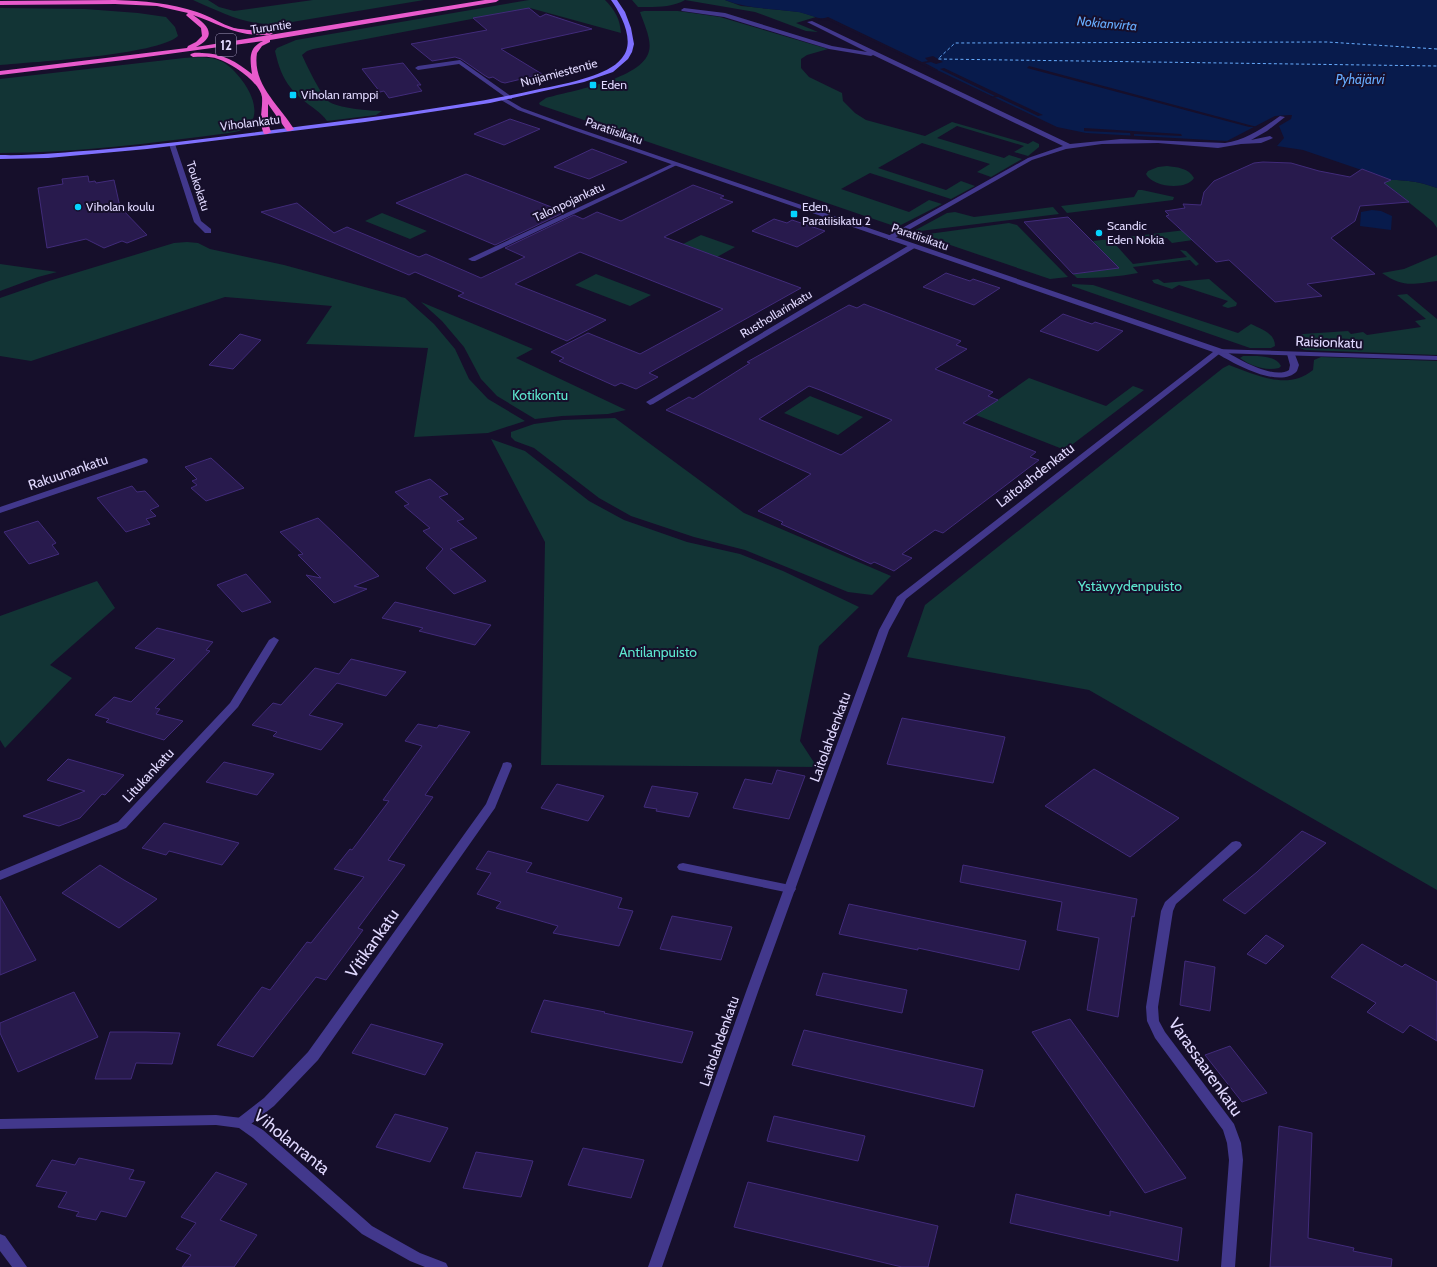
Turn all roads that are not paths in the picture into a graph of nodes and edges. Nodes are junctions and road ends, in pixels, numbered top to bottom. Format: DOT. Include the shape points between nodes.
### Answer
graph roads {
  1 [pos="496,0"];
  2 [pos="614,0"];
  3 [pos="0,3"];
  4 [pos="174,7"];
  5 [pos="684,10"];
  6 [pos="810,22"];
  7 [pos="342,27"];
  8 [pos="284,37"];
  9 [pos="169,53"];
  10 [pos="881,56"];
  11 [pos="102,62"];
  12 [pos="418,68"];
  13 [pos="0,74"];
  14 [pos="257,81"];
  15 [pos="265,96"];
  16 [pos="506,98"];
  17 [pos="1282,117"];
  18 [pos="290,129"];
  19 [pos="267,132"];
  20 [pos="1270,138"];
  21 [pos="1239,142"];
  22 [pos="172,144"];
  23 [pos="1068,146"];
  24 [pos="0,157"];
  25 [pos="676,164"];
  26 [pos="208,231"];
  27 [pos="891,238"];
  28 [pos="914,246"];
  29 [pos="472,259"];
  30 [pos="1220,351"];
  31 [pos="1291,354"];
  32 [pos="1437,358"];
  33 [pos="650,402"];
  34 [pos="144,461"];
  35 [pos="0,510"];
  36 [pos="274,640"];
  37 [pos="507,766"];
  38 [pos="1236,845"];
  39 [pos="683,867"];
  40 [pos="0,876"];
  41 [pos="790,889"];
  42 [pos="242,1123"];
  43 [pos="0,1124"];
  44 [pos="0,1240"];
  45 [pos="20,1267"];
  46 [pos="441,1267"];
  47 [pos="655,1267"];
  48 [pos="1228,1267"];
  1 -- 7 [label="highway, Turuntie / 12"];
  2 -- 16 [label="main road, Nuijamiestentie" via="626,20 632,45 626,59 593,77"];
  3 -- 4 [label="highway" via="139,2"];
  4 -- 7 [label="highway" via="231,29 252,33"];
  4 -- 9 [label="highway" via="201,25 207,35 200,42"];
  5 -- 10 [label="street" via="725,15 831,48"];
  6 -- 10 [label="street"];
  7 -- 8 [label="highway, Turuntie / 12"];
  8 -- 9 [label="highway, Turuntie / 12"];
  8 -- 14 [label="highway" via="264,43 253,52"];
  9 -- 11 [label="highway, Turuntie / 12"];
  10 -- 23 [label="street"];
  11 -- 13 [label="highway, Turuntie / 12"];
  11 -- 14 [label="highway" via="211,56 230,61"];
  12 -- 16 [label="street, Paratiisikatu" via="460,62"];
  14 -- 15 [label="highway"];
  15 -- 18 [label="highway"];
  15 -- 19 [label="highway" via="264,124"];
  16 -- 18 [label="main road, Viholankatu"];
  16 -- 25 [label="street, Paratiisikatu" via="520,110"];
  17 -- 21 [label="street" via="1264,130"];
  18 -- 19 [label="main road, Viholankatu"];
  19 -- 22 [label="main road, Viholankatu"];
  20 -- 21 [label="street"];
  21 -- 23 [label="street" via="1216,145 1114,141"];
  22 -- 24 [label="main road, Viholankatu" via="58,156"];
  22 -- 26 [label="street, Toukokatu" via="198,222"];
  23 -- 27 [label="street" via="1030,159"];
  25 -- 27 [label="street, Paratiisikatu"];
  25 -- 29 [label="street, Talonpojankatu"];
  27 -- 28 [label="street, Paratiisikatu"];
  28 -- 30 [label="street, Paratiisikatu"];
  28 -- 33 [label="street, Rusthollarinkatu"];
  30 -- 31 [label="street, Raisionkatu"];
  30 -- 31 [label="street" via="1244,365 1276,375 1286,375 1295,369"];
  30 -- 41 [label="street, Laitolahdenkatu" via="902,597 884,630"];
  31 -- 32 [label="street, Raisionkatu"];
  34 -- 35 [label="street, Rakuunankatu"];
  36 -- 40 [label="street, Litukankatu" via="234,705 122,825"];
  37 -- 42 [label="street, Vitikankatu" via="491,805 313,1056 269,1102"];
  38 -- 48 [label="street, Varassaarenkatu" via="1171,902 1167,910 1152,1007 1153,1021 1160,1035 1228,1128 1234,1143 1236,1160"];
  39 -- 41 [label="street"];
  41 -- 47 [label="street, Laitolahdenkatu"];
  42 -- 43 [label="street, Viholanranta" via="216,1120"];
  42 -- 46 [label="street, Viholanranta" via="258,1134 367,1230 415,1257"];
  44 -- 45 [label="street"];
}
